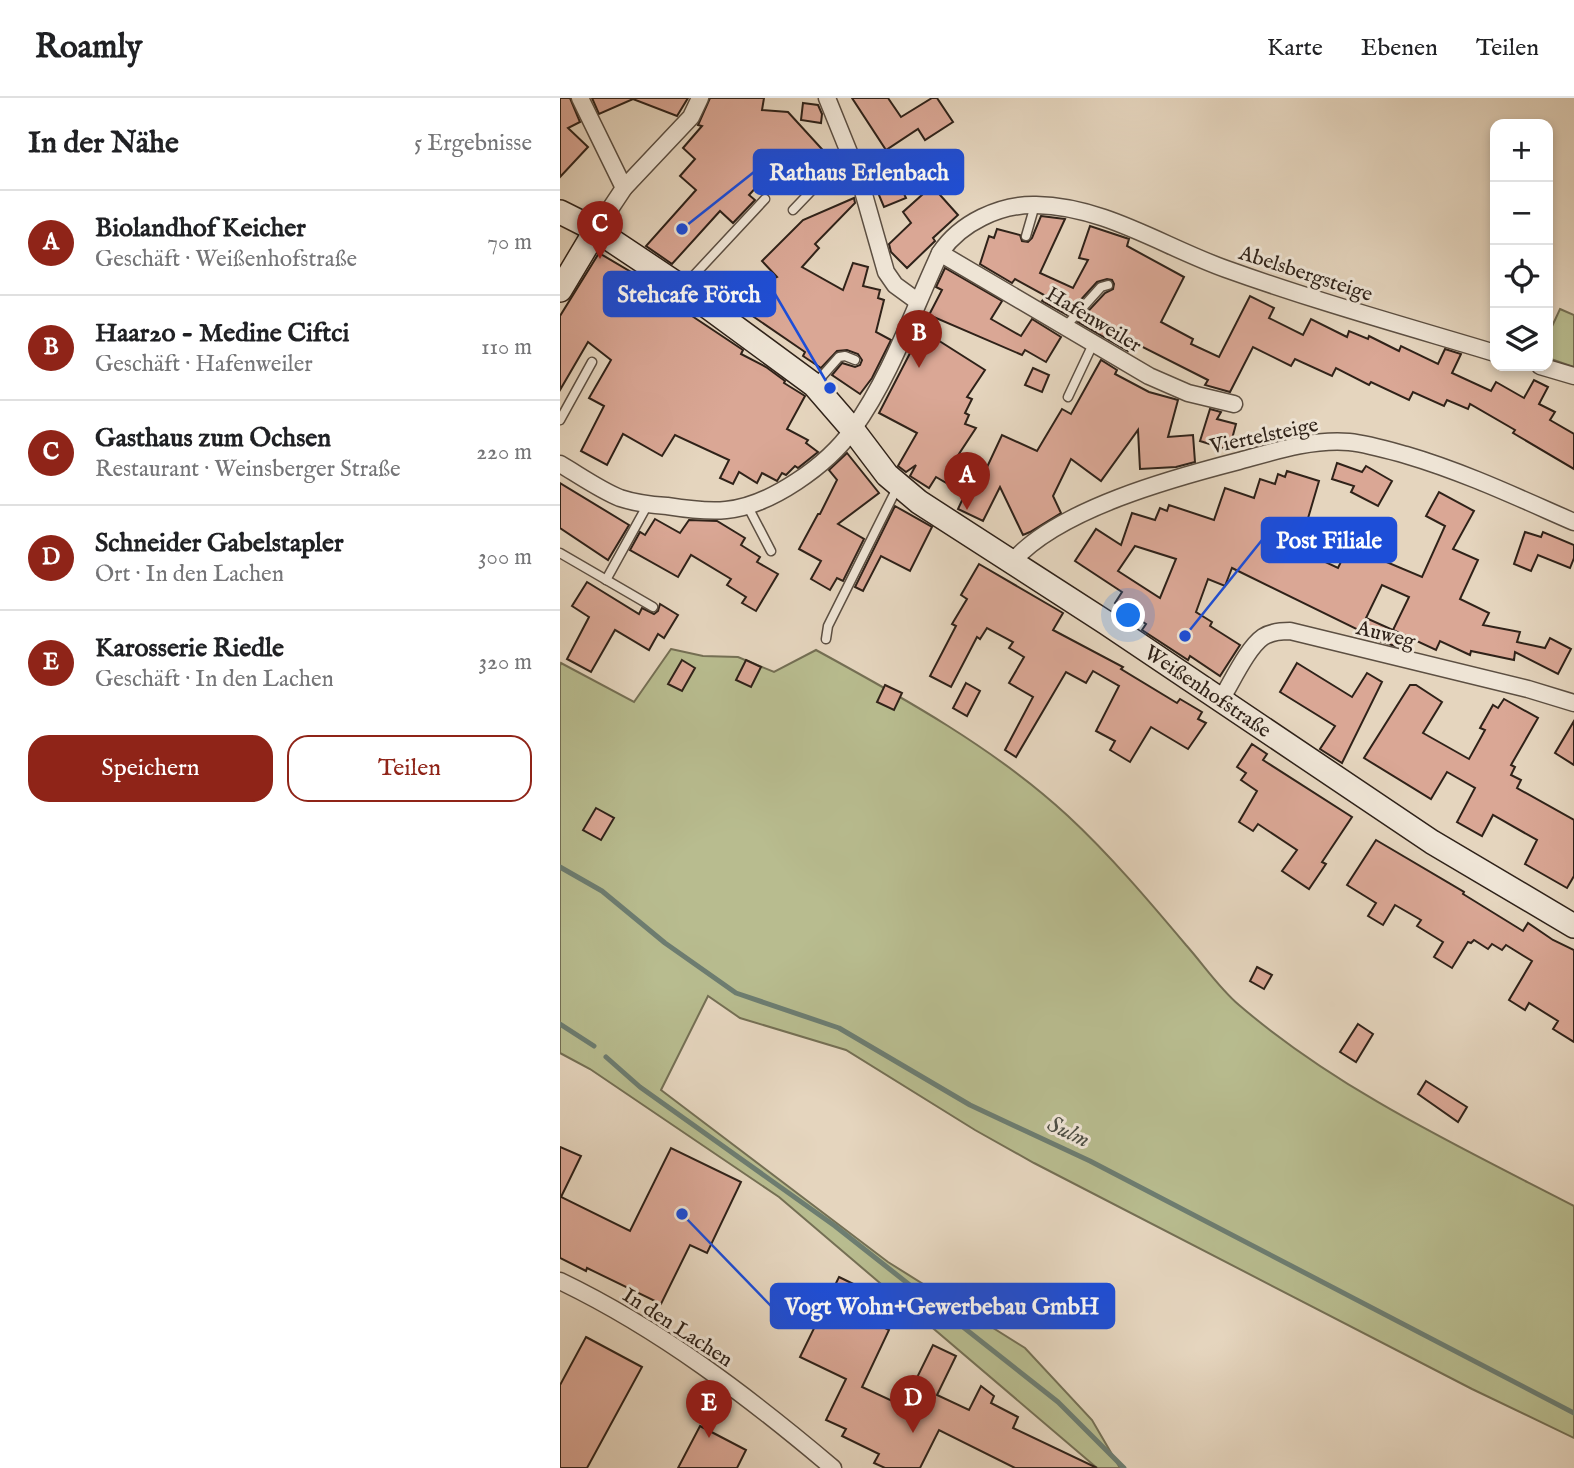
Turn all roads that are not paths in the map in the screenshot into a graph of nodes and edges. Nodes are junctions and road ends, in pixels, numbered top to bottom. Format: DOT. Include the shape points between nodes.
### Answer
graph roads {
  1 [pos="580,98"];
  2 [pos="700,98"];
  3 [pos="827,98"];
  4 [pos="852,158"];
  5 [pos="624,188"];
  6 [pos="765,199"];
  7 [pos="1035,205"];
  8 [pos="793,210"];
  9 [pos="560,212"];
  10 [pos="596,230"];
  11 [pos="1026,236"];
  12 [pos="940,253"];
  13 [pos="1108,285"];
  14 [pos="682,288"];
  15 [pos="560,290"];
  16 [pos="917,301"];
  17 [pos="1065,327"];
  18 [pos="1093,344"];
  19 [pos="1490,352"];
  20 [pos="855,360"];
  21 [pos="592,362"];
  22 [pos="1553,370"];
  23 [pos="1574,376"];
  24 [pos="814,386"];
  25 [pos="1068,397"];
  26 [pos="1234,404"];
  27 [pos="560,420"];
  28 [pos="853,430"];
  29 [pos="560,464"];
  30 [pos="898,486"];
  31 [pos="648,504"];
  32 [pos="747,505"];
  33 [pos="1574,522"];
  34 [pos="771,551"];
  35 [pos="560,553"];
  36 [pos="1013,561"];
  37 [pos="606,580"];
  38 [pos="653,607"];
  39 [pos="827,639"];
  40 [pos="1220,701"];
  41 [pos="1574,703"];
  42 [pos="1574,926"];
  43 [pos="560,1281"];
  44 [pos="833,1468"];
  1 -- 5 [label="street"];
  2 -- 5 [label="street" via="691,117"];
  3 -- 4 [label="street"];
  4 -- 8 [label="lane" via="838,162"];
  4 -- 16 [label="street" via="886,272"];
  5 -- 10 [label="street"];
  6 -- 14 [label="lane"];
  7 -- 11 [label="lane"];
  7 -- 12 [label="street" via="1015,206 984,217 949,239"];
  7 -- 19 [label="street, Abelsbergsteige" via="1108,219 1222,268"];
  9 -- 10 [label="street, Weißenhofstraße"];
  10 -- 14 [label="street, Weißenhofstraße"];
  10 -- 15 [label="street"];
  12 -- 16 [label="street"];
  12 -- 17 [label="street, Hafenweiler"];
  13 -- 17 [label="lane"];
  14 -- 24 [label="street, Weißenhofstraße"];
  16 -- 28 [label="street" via="890,364"];
  17 -- 18 [label="street, Hafenweiler"];
  18 -- 25 [label="lane"];
  18 -- 26 [label="street, Hafenweiler" via="1188,393"];
  20 -- 24 [label="lane" via="839,357"];
  21 -- 27 [label="lane"];
  22 -- 23 [label="street"];
  24 -- 28 [label="street, Weißenhofstraße"];
  28 -- 30 [label="street, Weißenhofstraße"];
  28 -- 32 [label="street" via="816,469"];
  29 -- 31 [label="street" via="619,497"];
  30 -- 36 [label="street, Weißenhofstraße"];
  30 -- 39 [label="lane" via="828,626"];
  31 -- 32 [label="street" via="727,510"];
  31 -- 37 [label="lane"];
  32 -- 34 [label="lane"];
  33 -- 36 [label="street, Viertelsteige" via="1438,464 1351,442 1326,441 1153,484 1039,538"];
  35 -- 37 [label="lane"];
  36 -- 40 [label="street, Weißenhofstraße"];
  37 -- 38 [label="lane"];
  40 -- 41 [label="street, Auweg" via="1255,645 1264,636 1290,631"];
  40 -- 42 [label="street, Weißenhofstraße" via="1432,842"];
  43 -- 44 [label="street, In den Lachen" via="701,1364"];
}
